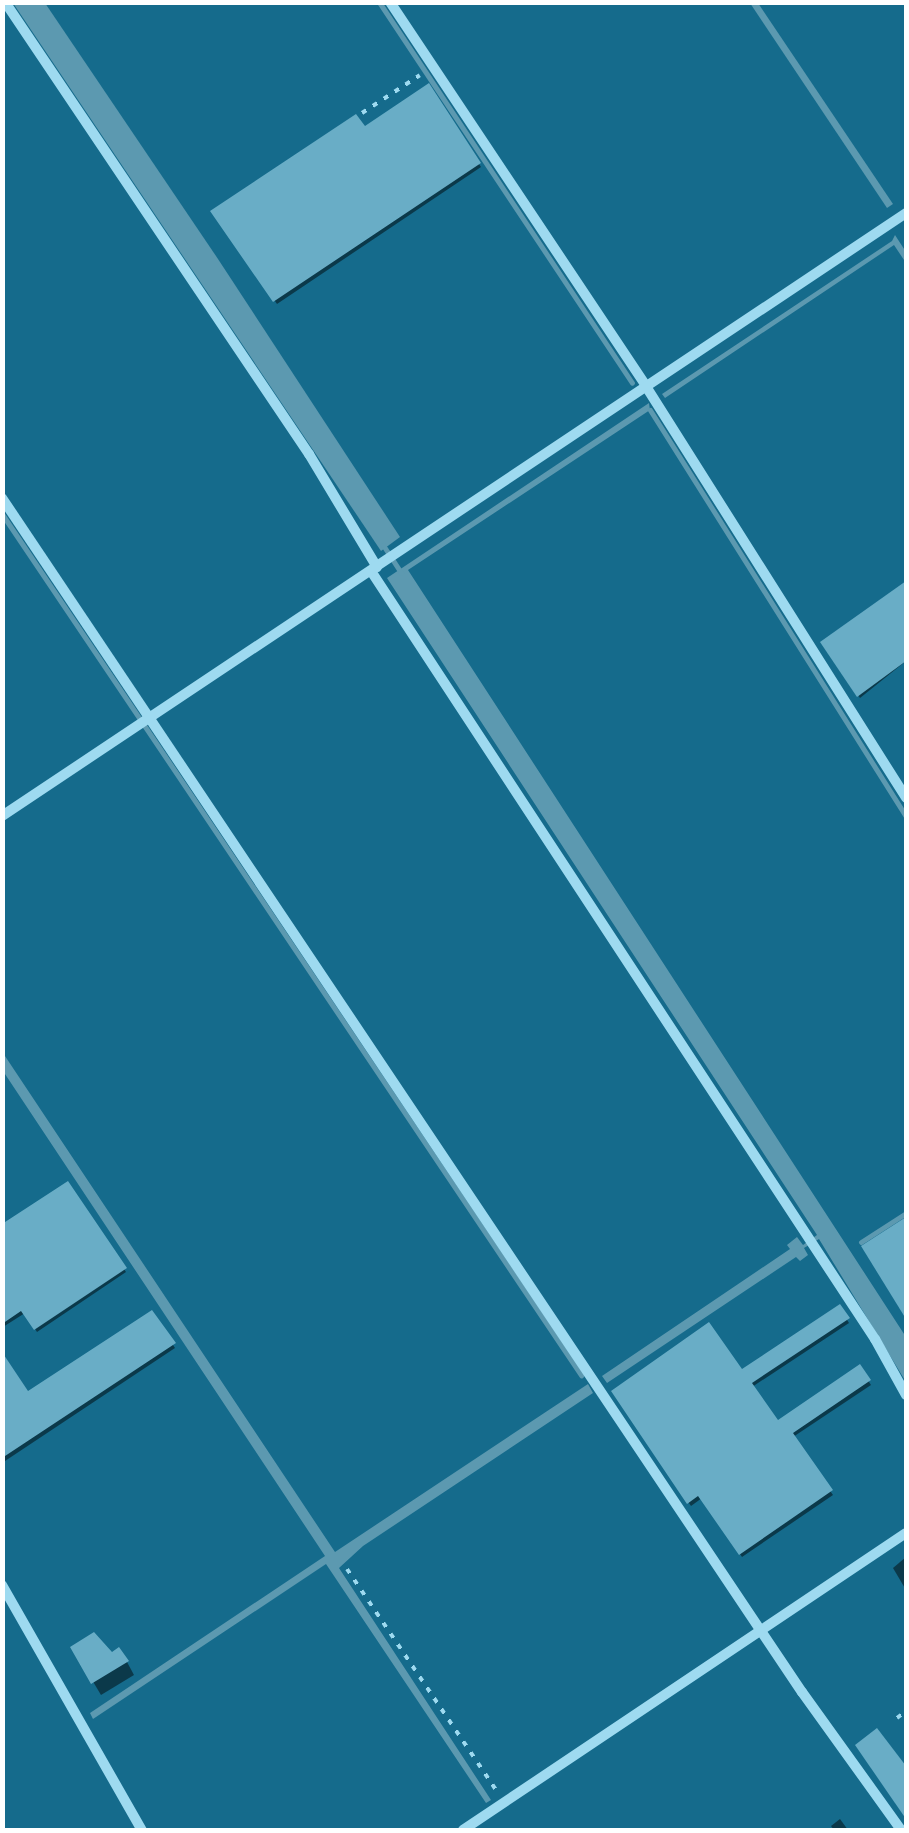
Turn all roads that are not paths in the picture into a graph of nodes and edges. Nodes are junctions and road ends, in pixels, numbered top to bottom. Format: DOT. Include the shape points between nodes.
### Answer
graph roads {
  1 [pos="5,2"];
  2 [pos="390,2"];
  3 [pos="902,216"];
  4 [pos="906,233"];
  5 [pos="647,388"];
  6 [pos="2,498"];
  7 [pos="376,568"];
  8 [pos="150,718"];
  9 [pos="906,798"];
  10 [pos="2,816"];
  11 [pos="906,1396"];
  12 [pos="906,1534"];
  13 [pos="2,1585"];
  14 [pos="764,1630"];
  15 [pos="142,1830"];
  16 [pos="463,1830"];
  17 [pos="901,1830"];
  1 -- 7 [label="street" via="309,454"];
  2 -- 5 [label="street"];
  3 -- 4 [label="street"];
  3 -- 5 [label="street"];
  5 -- 7 [label="street"];
  5 -- 9 [label="street"];
  6 -- 8 [label="street"];
  7 -- 8 [label="street"];
  7 -- 11 [label="street"];
  8 -- 10 [label="street"];
  8 -- 14 [label="street"];
  12 -- 14 [label="street"];
  13 -- 15 [label="street"];
  14 -- 16 [label="street"];
  14 -- 17 [label="street"];
}
